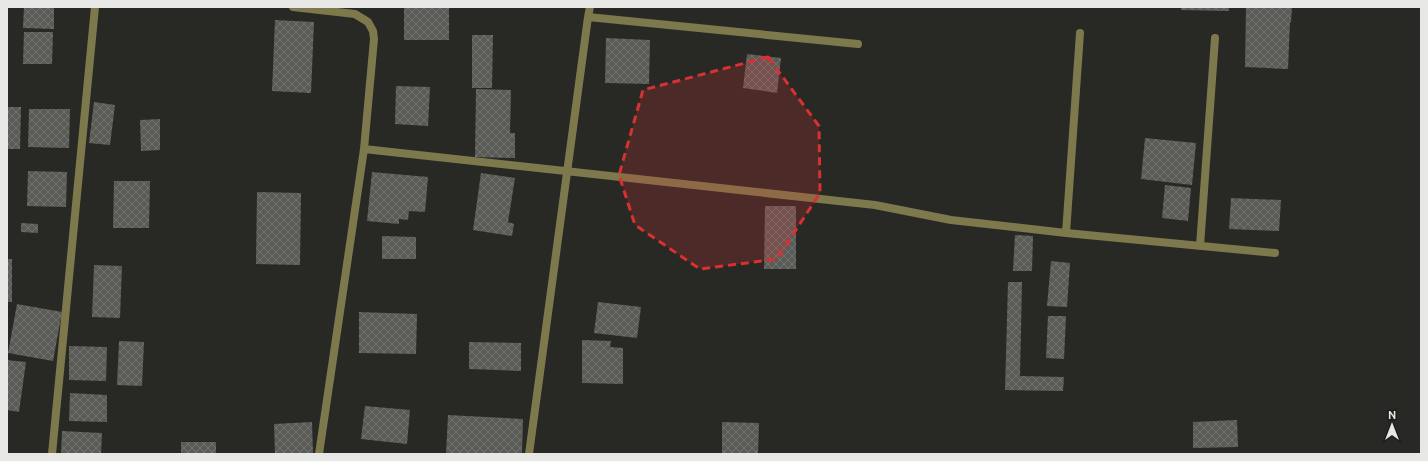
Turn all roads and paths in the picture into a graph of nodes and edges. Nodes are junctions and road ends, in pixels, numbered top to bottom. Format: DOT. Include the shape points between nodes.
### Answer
graph roads {
  1 [pos="95,7"];
  2 [pos="293,7"];
  3 [pos="590,7"];
  4 [pos="588,17"];
  5 [pos="1080,33"];
  6 [pos="1215,38"];
  7 [pos="858,44"];
  8 [pos="364,149"];
  9 [pos="568,171"];
  10 [pos="1066,233"];
  11 [pos="1200,246"];
  12 [pos="1275,253"];
  13 [pos="52,454"];
  14 [pos="319,454"];
  15 [pos="529,454"];
  1 -- 13 [label="street"];
  2 -- 8 [label="street" via="356,14 368,22 373,31"];
  3 -- 4 [label="street"];
  4 -- 7 [label="street"];
  4 -- 9 [label="street"];
  5 -- 10 [label="street"];
  6 -- 11 [label="street"];
  8 -- 9 [label="street"];
  8 -- 14 [label="street"];
  9 -- 10 [label="street" via="875,205 951,220"];
  9 -- 15 [label="street"];
  10 -- 11 [label="street"];
  11 -- 12 [label="street"];
}
